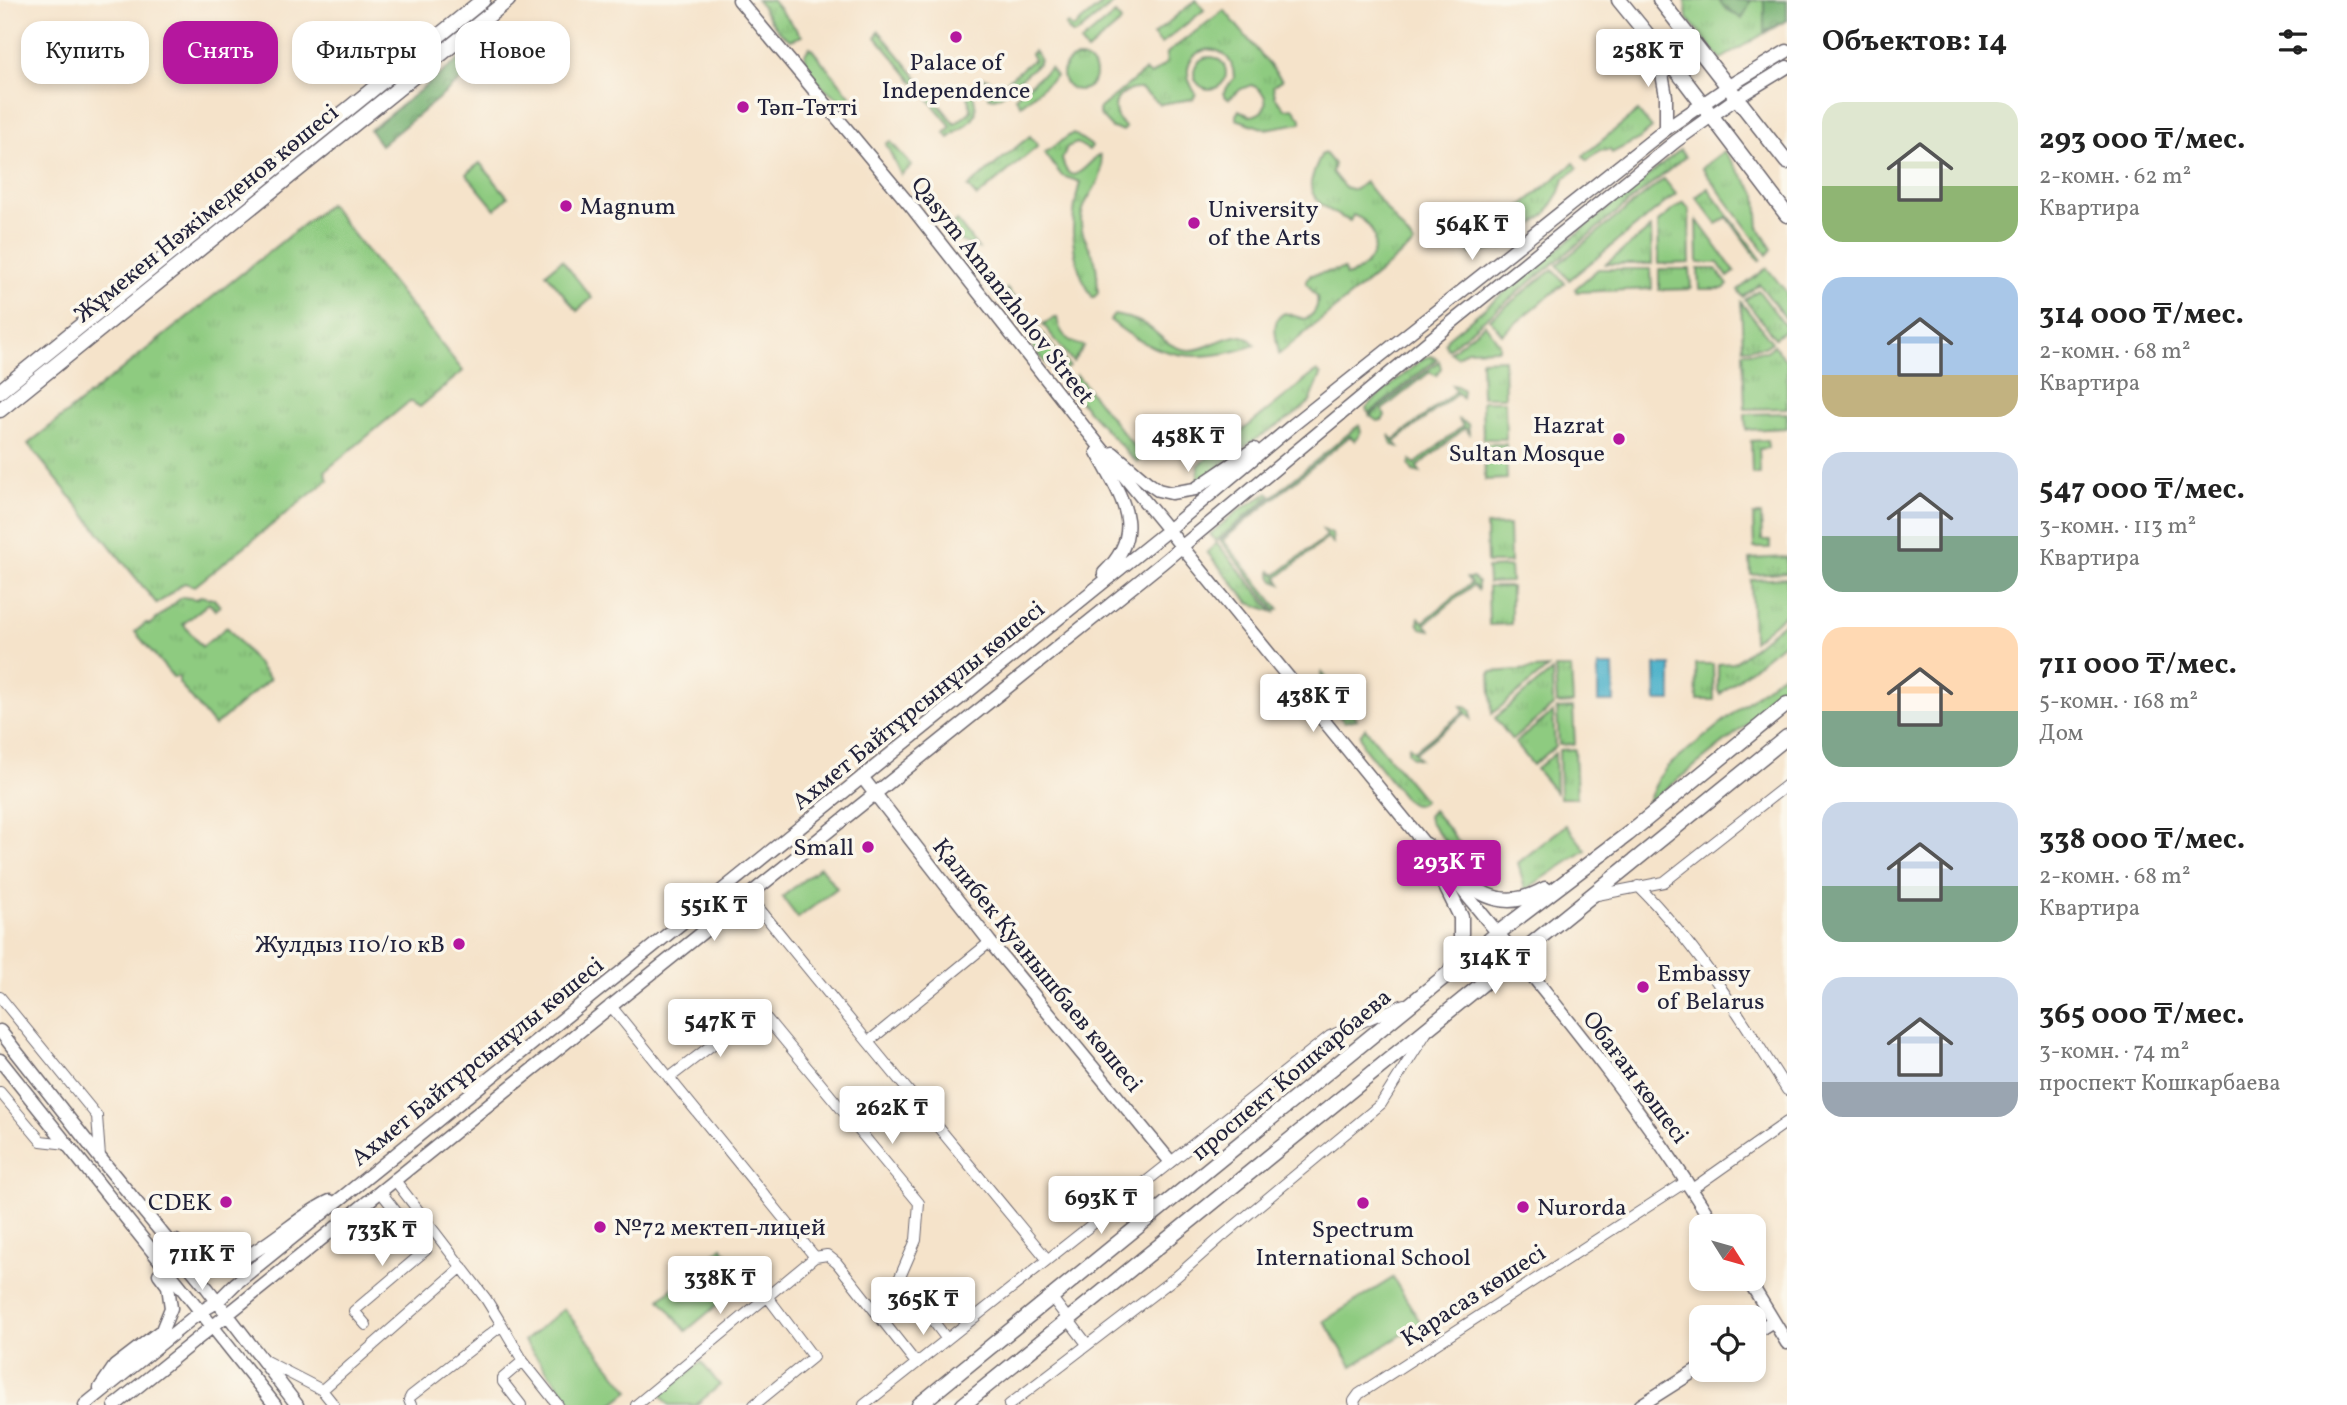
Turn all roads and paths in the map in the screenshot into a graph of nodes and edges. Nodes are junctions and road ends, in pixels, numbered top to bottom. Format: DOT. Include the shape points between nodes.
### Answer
graph roads {
  1 [pos="483,0"];
  2 [pos="508,0"];
  3 [pos="739,0"];
  4 [pos="1619,0"];
  5 [pos="1660,0"];
  6 [pos="1657,47"];
  7 [pos="1787,51"];
  8 [pos="1787,67"];
  9 [pos="1733,92"];
  10 [pos="1707,110"];
  11 [pos="1666,129"];
  12 [pos="1787,162"];
  13 [pos="1787,215"];
  14 [pos="0,391"];
  15 [pos="0,410"];
  16 [pos="1293,425"];
  17 [pos="1084,427"];
  18 [pos="1168,530"];
  19 [pos="1182,547"];
  20 [pos="1048,626"];
  21 [pos="1787,704"];
  22 [pos="1787,737"];
  23 [pos="862,777"];
  24 [pos="1787,785"];
  25 [pos="876,794"];
  26 [pos="1426,845"];
  27 [pos="1594,860"];
  28 [pos="1638,886"];
  29 [pos="748,895"];
  30 [pos="1588,897"];
  31 [pos="1498,933"];
  32 [pos="990,942"];
  33 [pos="1516,956"];
  34 [pos="1451,972"];
  35 [pos="0,997"];
  36 [pos="1417,999"];
  37 [pos="610,1005"];
  38 [pos="1431,1025"];
  39 [pos="0,1031"];
  40 [pos="867,1042"];
  41 [pos="0,1060"];
  42 [pos="669,1078"];
  43 [pos="1787,1090"];
  44 [pos="0,1091"];
  45 [pos="1787,1122"];
  46 [pos="67,1144"];
  47 [pos="100,1158"];
  48 [pos="1170,1161"];
  49 [pos="394,1180"];
  50 [pos="1690,1185"];
  51 [pos="380,1191"];
  52 [pos="346,1194"];
  53 [pos="115,1206"];
  54 [pos="1708,1214"];
  55 [pos="149,1217"];
  56 [pos="815,1257"];
  57 [pos="1047,1259"];
  58 [pos="462,1267"];
  59 [pos="1756,1292"];
  60 [pos="767,1296"];
  61 [pos="1052,1298"];
  62 [pos="217,1302"];
  63 [pos="200,1312"];
  64 [pos="228,1315"];
  65 [pos="1069,1320"];
  66 [pos="1773,1321"];
  67 [pos="366,1325"];
  68 [pos="502,1325"];
  69 [pos="1766,1325"];
  70 [pos="212,1326"];
  71 [pos="946,1338"];
  72 [pos="1787,1343"];
  73 [pos="1087,1344"];
  74 [pos="260,1358"];
  75 [pos="523,1361"];
  76 [pos="916,1363"];
  77 [pos="1689,1375"];
  78 [pos="322,1390"];
  79 [pos="555,1401"];
  80 [pos="88,1403"];
  81 [pos="644,1403"];
  82 [pos="1355,1403"];
  83 [pos="115,1405"];
  84 [pos="275,1405"];
  85 [pos="298,1405"];
  86 [pos="334,1405"];
  87 [pos="411,1405"];
  88 [pos="521,1405"];
  89 [pos="542,1405"];
  90 [pos="754,1405"];
  91 [pos="864,1405"];
  92 [pos="919,1405"];
  93 [pos="963,1405"];
  94 [pos="1009,1405"];
  95 [pos="1641,1405"];
  1 -- 14 [label="main road, Жұмекен Нәжімеденов көшесі"];
  2 -- 15 [label="main road, Жұмекен Нәжімеденов көшесі"];
  3 -- 17 [label="street, Qasym Amanzholov Street" via="914,210"];
  4 -- 6 [label="main road"];
  5 -- 9 [label="main road"];
  6 -- 10 [label="main road"];
  6 -- 11 [label="street" via="1666,96"];
  7 -- 9 [label="street, Ахмет Байтұрсынұлы көшесі"];
  8 -- 9 [label="street, Ахмет Байтұрсынұлы көшесі"];
  9 -- 10 [label="street, Ахмет Байтұрсынұлы көшесі"];
  9 -- 12 [label="main road"];
  10 -- 11 [label="street, Ахмет Байтұрсынұлы көшесі"];
  10 -- 13 [label="main road"];
  10 -- 19 [label="street, Ахмет Байтұрсынұлы көшесі"];
  11 -- 16 [label="street, Ахмет Байтұрсынұлы көшесі"];
  16 -- 17 [label="street" via="1195,489 1171,494 1148,483"];
  16 -- 18 [label="street, Ахмет Байтұрсынұлы көшесі"];
  17 -- 18 [label="street, Qasym Amanzholov Street"];
  17 -- 20 [label="street" via="1125,506 1127,541 1112,565"];
  18 -- 19 [label="street, Qasym Amanzholov Street"];
  18 -- 20 [label="street, Ахмет Байтұрсынұлы көшесі"];
  19 -- 25 [label="street, Ахмет Байтұрсынұлы көшесі"];
  19 -- 26 [label="street, Qasym Amanzholov Street"];
  20 -- 23 [label="street, Ахмет Байтұрсынұлы көшесі"];
  21 -- 27 [label="main road, проспект Кошкарбаева"];
  22 -- 30 [label="main road"];
  23 -- 25 [label="street, Қалибек Қуанышбаев көшесі"];
  23 -- 52 [label="street, Ахмет Байтұрсынұлы көшесі"];
  24 -- 28 [label="street" via="1664,882"];
  25 -- 29 [label="street, Ахмет Байтұрсынұлы көшесі"];
  25 -- 32 [label="street, Қалибек Қуанышбаев көшесі"];
  26 -- 27 [label="main road" via="1472,888 1510,902 1536,894"];
  26 -- 31 [label="street, Qasym Amanzholov Street"];
  26 -- 34 [label="main road" via="1461,917 1461,946"];
  27 -- 31 [label="main road, проспект Кошкарбаева"];
  28 -- 30 [label="street"];
  28 -- 43 [label="street" via="1714,977"];
  29 -- 37 [label="street, Ахмет Байтұрсынұлы көшесі"];
  29 -- 40 [label="street"];
  30 -- 33 [label="main road"];
  31 -- 33 [label="street, Обаған көшесі"];
  31 -- 34 [label="main road, проспект Кошкарбаева"];
  32 -- 40 [label="street"];
  32 -- 48 [label="street, Қалибек Қуанышбаев көшесі"];
  33 -- 38 [label="main road"];
  33 -- 50 [label="street, Обаған көшесі" via="1616,1080"];
  34 -- 36 [label="main road, проспект Кошкарбаева"];
  35 -- 47 [label="street" via="97,1116"];
  36 -- 48 [label="street" via="1330,1036"];
  36 -- 61 [label="main road, проспект Кошкарбаева"];
  37 -- 42 [label="street"];
  37 -- 49 [label="street, Ахмет Байтұрсынұлы көшесі"];
  38 -- 65 [label="main road"];
  38 -- 73 [label="street" via="1381,1104 1176,1277"];
  39 -- 47 [label="street"];
  40 -- 57 [label="street"];
  41 -- 46 [label="street"];
  42 -- 56 [label="street"];
  42 -- 71 [label="street" via="751,1015 759,1013 767,1019 919,1203 916,1240 900,1277"];
  44 -- 46 [label="street" via="41,1141"];
  45 -- 50 [label="street, Қарасаз көшесі"];
  46 -- 53 [label="street"];
  47 -- 55 [label="street"];
  48 -- 57 [label="street"];
  49 -- 51 [label="street, Ахмет Байтұрсынұлы көшесі"];
  49 -- 58 [label="street"];
  50 -- 54 [label="street, Обаған көшесі"];
  50 -- 82 [label="street, Қарасаз көшесі" via="1359,1394"];
  51 -- 64 [label="street, Ахмет Байтұрсынұлы көшесі"];
  51 -- 67 [label="street" via="426,1250 354,1311"];
  52 -- 55 [label="street" via="315,1208 249,1254 225,1263 186,1251"];
  52 -- 62 [label="street, Ахмет Байтұрсынұлы көшесі"];
  53 -- 63 [label="street"];
  53 -- 80 [label="street" via="125,1230 168,1286 171,1308 162,1330 115,1366"];
  55 -- 62 [label="street"];
  56 -- 60 [label="street"];
  56 -- 76 [label="street" via="827,1255 837,1264"];
  57 -- 71 [label="street"];
  58 -- 68 [label="street"];
  58 -- 78 [label="street"];
  59 -- 66 [label="street"];
  60 -- 81 [label="street"];
  60 -- 90 [label="street" via="813,1357"];
  61 -- 65 [label="street"];
  61 -- 92 [label="main road, проспект Кошкарбаева"];
  62 -- 63 [label="street, Ахмет Байтұрсынұлы көшесі"];
  62 -- 64 [label="street"];
  63 -- 70 [label="street"];
  63 -- 80 [label="street, Ахмет Байтұрсынұлы көшесі"];
  64 -- 70 [label="street, Ахмет Байтұрсынұлы көшесі"];
  64 -- 74 [label="street"];
  65 -- 73 [label="street"];
  65 -- 93 [label="main road"];
  66 -- 69 [label="street"];
  66 -- 72 [label="street"];
  68 -- 75 [label="street"];
  68 -- 87 [label="street" via="411,1396"];
  70 -- 83 [label="street, Ахмет Байтұрсынұлы көшесі"];
  70 -- 84 [label="street"];
  71 -- 76 [label="street"];
  73 -- 94 [label="street"];
  74 -- 78 [label="street"];
  74 -- 85 [label="street"];
  75 -- 79 [label="street"];
  75 -- 88 [label="street" via="503,1378"];
  76 -- 91 [label="street"];
  77 -- 95 [label="street"];
  78 -- 86 [label="street"];
  79 -- 89 [label="street"];
}
